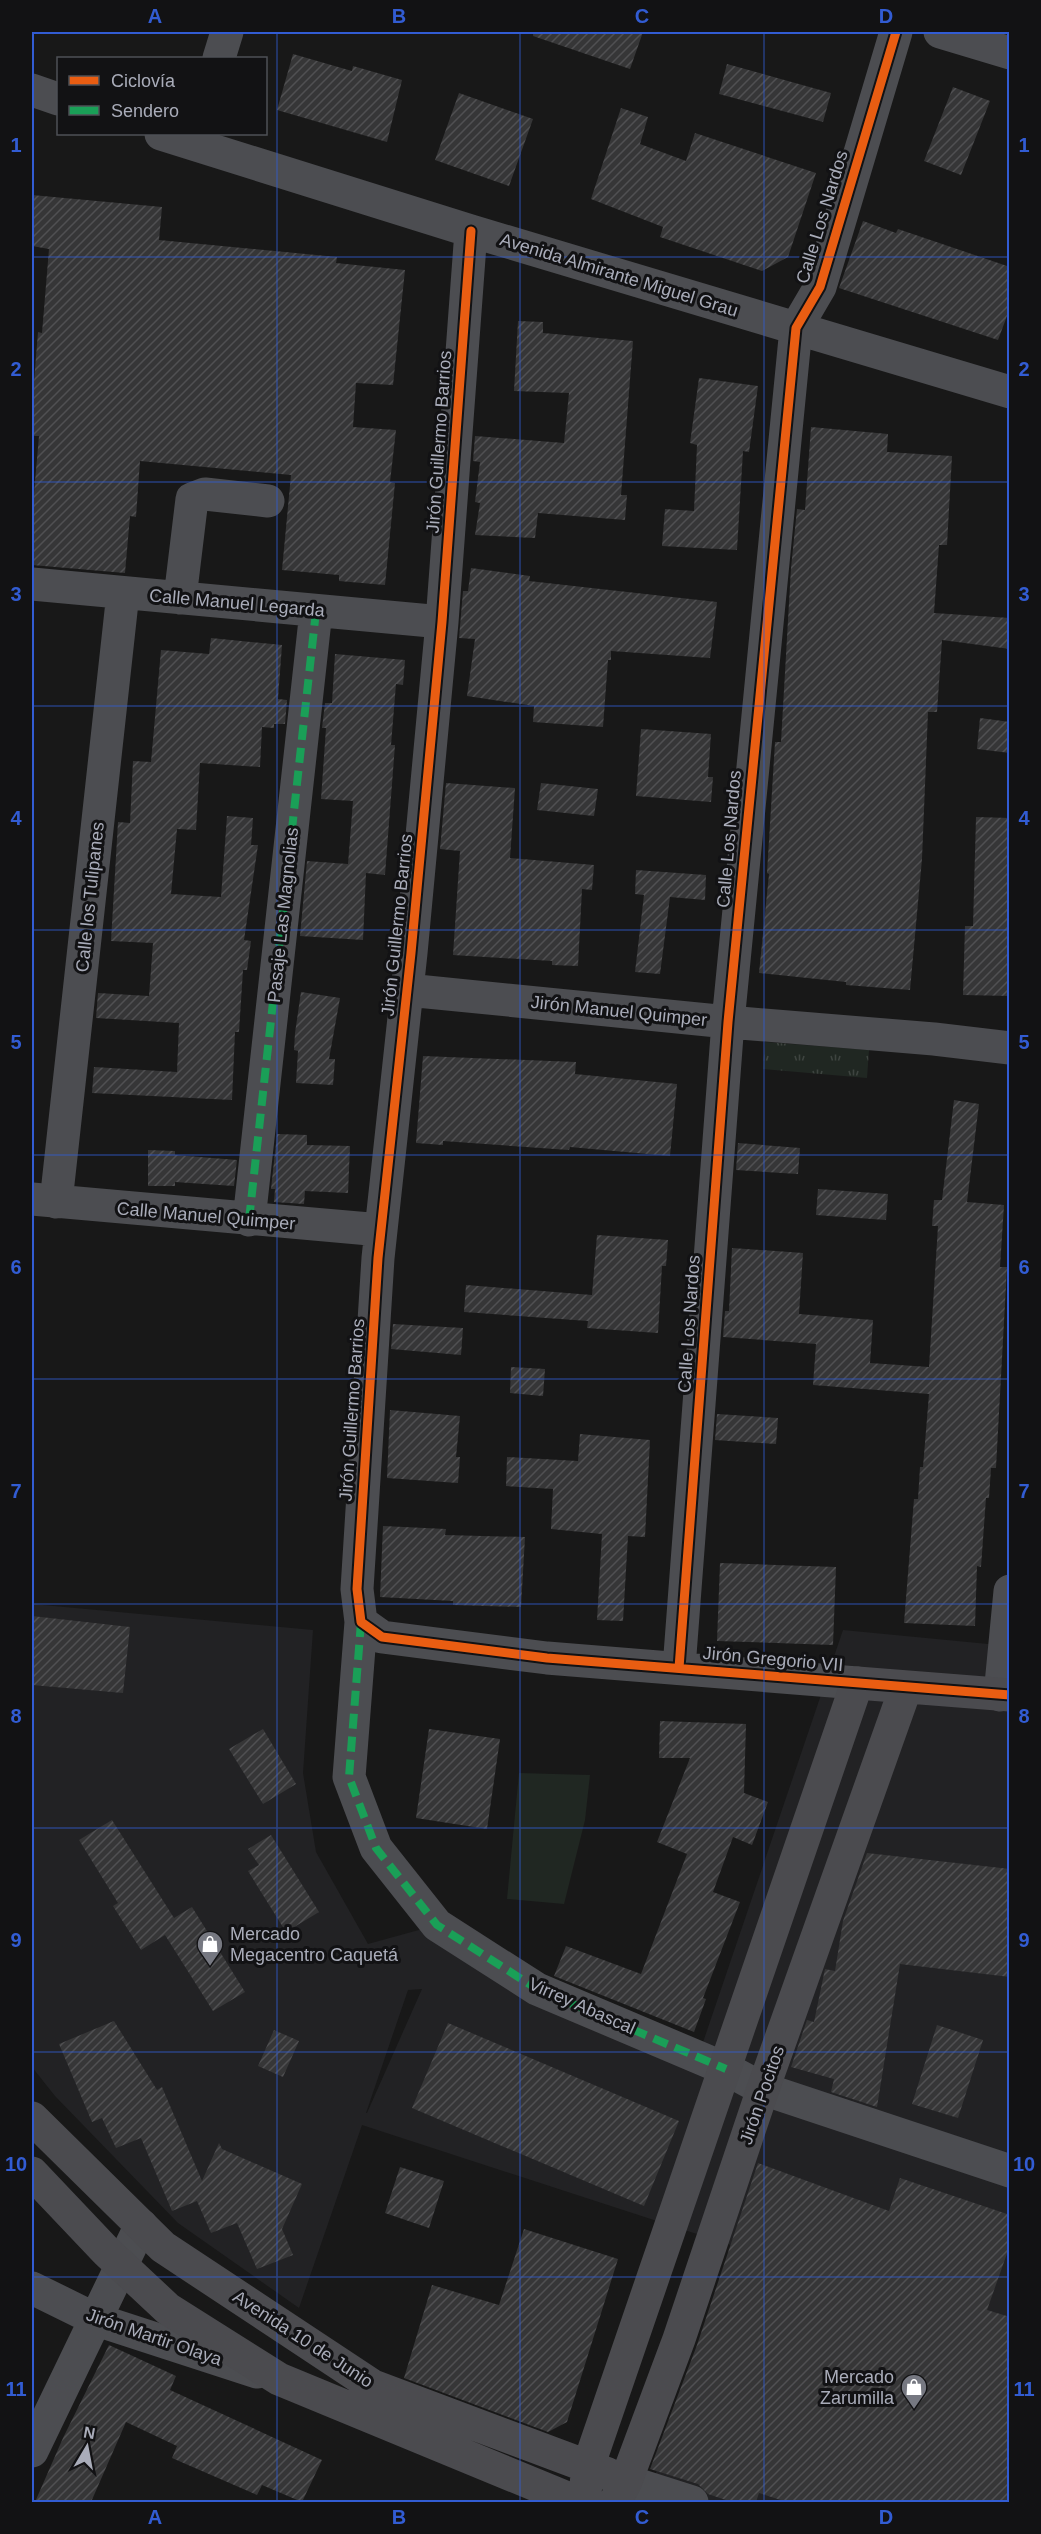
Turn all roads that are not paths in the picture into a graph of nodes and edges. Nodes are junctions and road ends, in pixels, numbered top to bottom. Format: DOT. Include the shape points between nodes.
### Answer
graph roads {
  1 [pos="227,32"];
  2 [pos="896,32"];
  3 [pos="940,32"];
  4 [pos="1010,53"];
  5 [pos="219,57"];
  6 [pos="32,90"];
  7 [pos="57,99"];
  8 [pos="167,135"];
  9 [pos="193,139"];
  10 [pos="471,231"];
  11 [pos="796,328"];
  12 [pos="1010,392"];
  13 [pos="268,501"];
  14 [pos="32,585"];
  15 [pos="123,593"];
  16 [pos="180,598"];
  17 [pos="316,611"];
  18 [pos="442,622"];
  19 [pos="407,990"];
  20 [pos="728,1022"];
  21 [pos="1010,1048"];
  22 [pos="44,1200"];
  23 [pos="249,1220"];
  24 [pos="381,1230"];
  25 [pos="1010,1591"];
  26 [pos="361,1622"];
  27 [pos="679,1668"];
  28 [pos="857,1683"];
  29 [pos="906,1687"];
  30 [pos="1005,1695"];
  31 [pos="726,2069"];
  32 [pos="763,2089"];
  33 [pos="32,2118"];
  34 [pos="1010,2171"];
  35 [pos="32,2173"];
  36 [pos="141,2225"];
  37 [pos="122,2266"];
  38 [pos="32,2288"];
  39 [pos="97,2320"];
  40 [pos="279,2379"];
  41 [pos="32,2451"];
  42 [pos="588,2467"];
  43 [pos="621,2492"];
  44 [pos="577,2502"];
  45 [pos="584,2502"];
  46 [pos="692,2502"];
  1 -- 5 [label="street"];
  2 -- 11 [label="street, Calle Los Nardos" via="820,287"];
  3 -- 4 [label="street"];
  6 -- 7 [label="street"];
  8 -- 9 [label="street, Avenida Almirante Miguel Grau"];
  9 -- 10 [label="street, Avenida Almirante Miguel Grau"];
  10 -- 11 [label="street, Avenida Almirante Miguel Grau"];
  10 -- 18 [label="street, Jirón Guillermo Barrios"];
  11 -- 12 [label="street, Avenida Almirante Miguel Grau"];
  11 -- 20 [label="street, Calle Los Nardos"];
  13 -- 16 [label="street" via="206,494 192,500"];
  14 -- 15 [label="street, Calle Manuel Legarda"];
  15 -- 16 [label="street, Calle Manuel Legarda"];
  15 -- 22 [label="street, Calle los Tulipanes"];
  16 -- 17 [label="street, Calle Manuel Legarda"];
  17 -- 18 [label="street, Calle Manuel Legarda"];
  17 -- 23 [label="street, Pasaje Las Magnolias"];
  18 -- 19 [label="street, Jirón Guillermo Barrios"];
  19 -- 20 [label="street, Jirón Manuel Quimper"];
  19 -- 24 [label="street, Jirón Guillermo Barrios"];
  20 -- 21 [label="street, Jirón Manuel Quimper"];
  20 -- 27 [label="street, Calle Los Nardos"];
  22 -- 23 [label="street, Calle Manuel Quimper"];
  23 -- 24 [label="street, Calle Manuel Quimper"];
  24 -- 26 [label="street, Jirón Guillermo Barrios" via="357,1589"];
  25 -- 30 [label="street"];
  26 -- 27 [label="street, Jirón Gregorio VII" via="382,1637 547,1658"];
  26 -- 31 [label="street, Virrey Abascal" via="350,1777 376,1848 437,1925 537,1989"];
  27 -- 28 [label="street, Jirón Gregorio VII"];
  28 -- 29 [label="street, Jirón Gregorio VII"];
  28 -- 31 [label="street"];
  29 -- 30 [label="street, Jirón Gregorio VII"];
  29 -- 32 [label="street, Jirón Pocitos"];
  31 -- 32 [label="street, Virrey Abascal"];
  31 -- 42 [label="street"];
  32 -- 34 [label="street, Virrey Abascal"];
  32 -- 43 [label="street, Jirón Pocitos" via="679,2339"];
  33 -- 36 [label="street, Avenida 10 de Junio"];
  35 -- 37 [label="street, Avenida 10 de Junio"];
  36 -- 37 [label="street"];
  36 -- 42 [label="street, Avenida 10 de Junio" via="163,2247 373,2386"];
  37 -- 39 [label="street"];
  37 -- 40 [label="street, Avenida 10 de Junio" via="168,2309"];
  38 -- 39 [label="street, Jirón Martir Olaya"];
  39 -- 40 [label="street, Jirón Martir Olaya"];
  39 -- 41 [label="street"];
  40 -- 44 [label="street, Avenida 10 de Junio"];
  42 -- 43 [label="street, Avenida 10 de Junio"];
  42 -- 45 [label="street"];
  43 -- 46 [label="street, Avenida 10 de Junio"];
}
